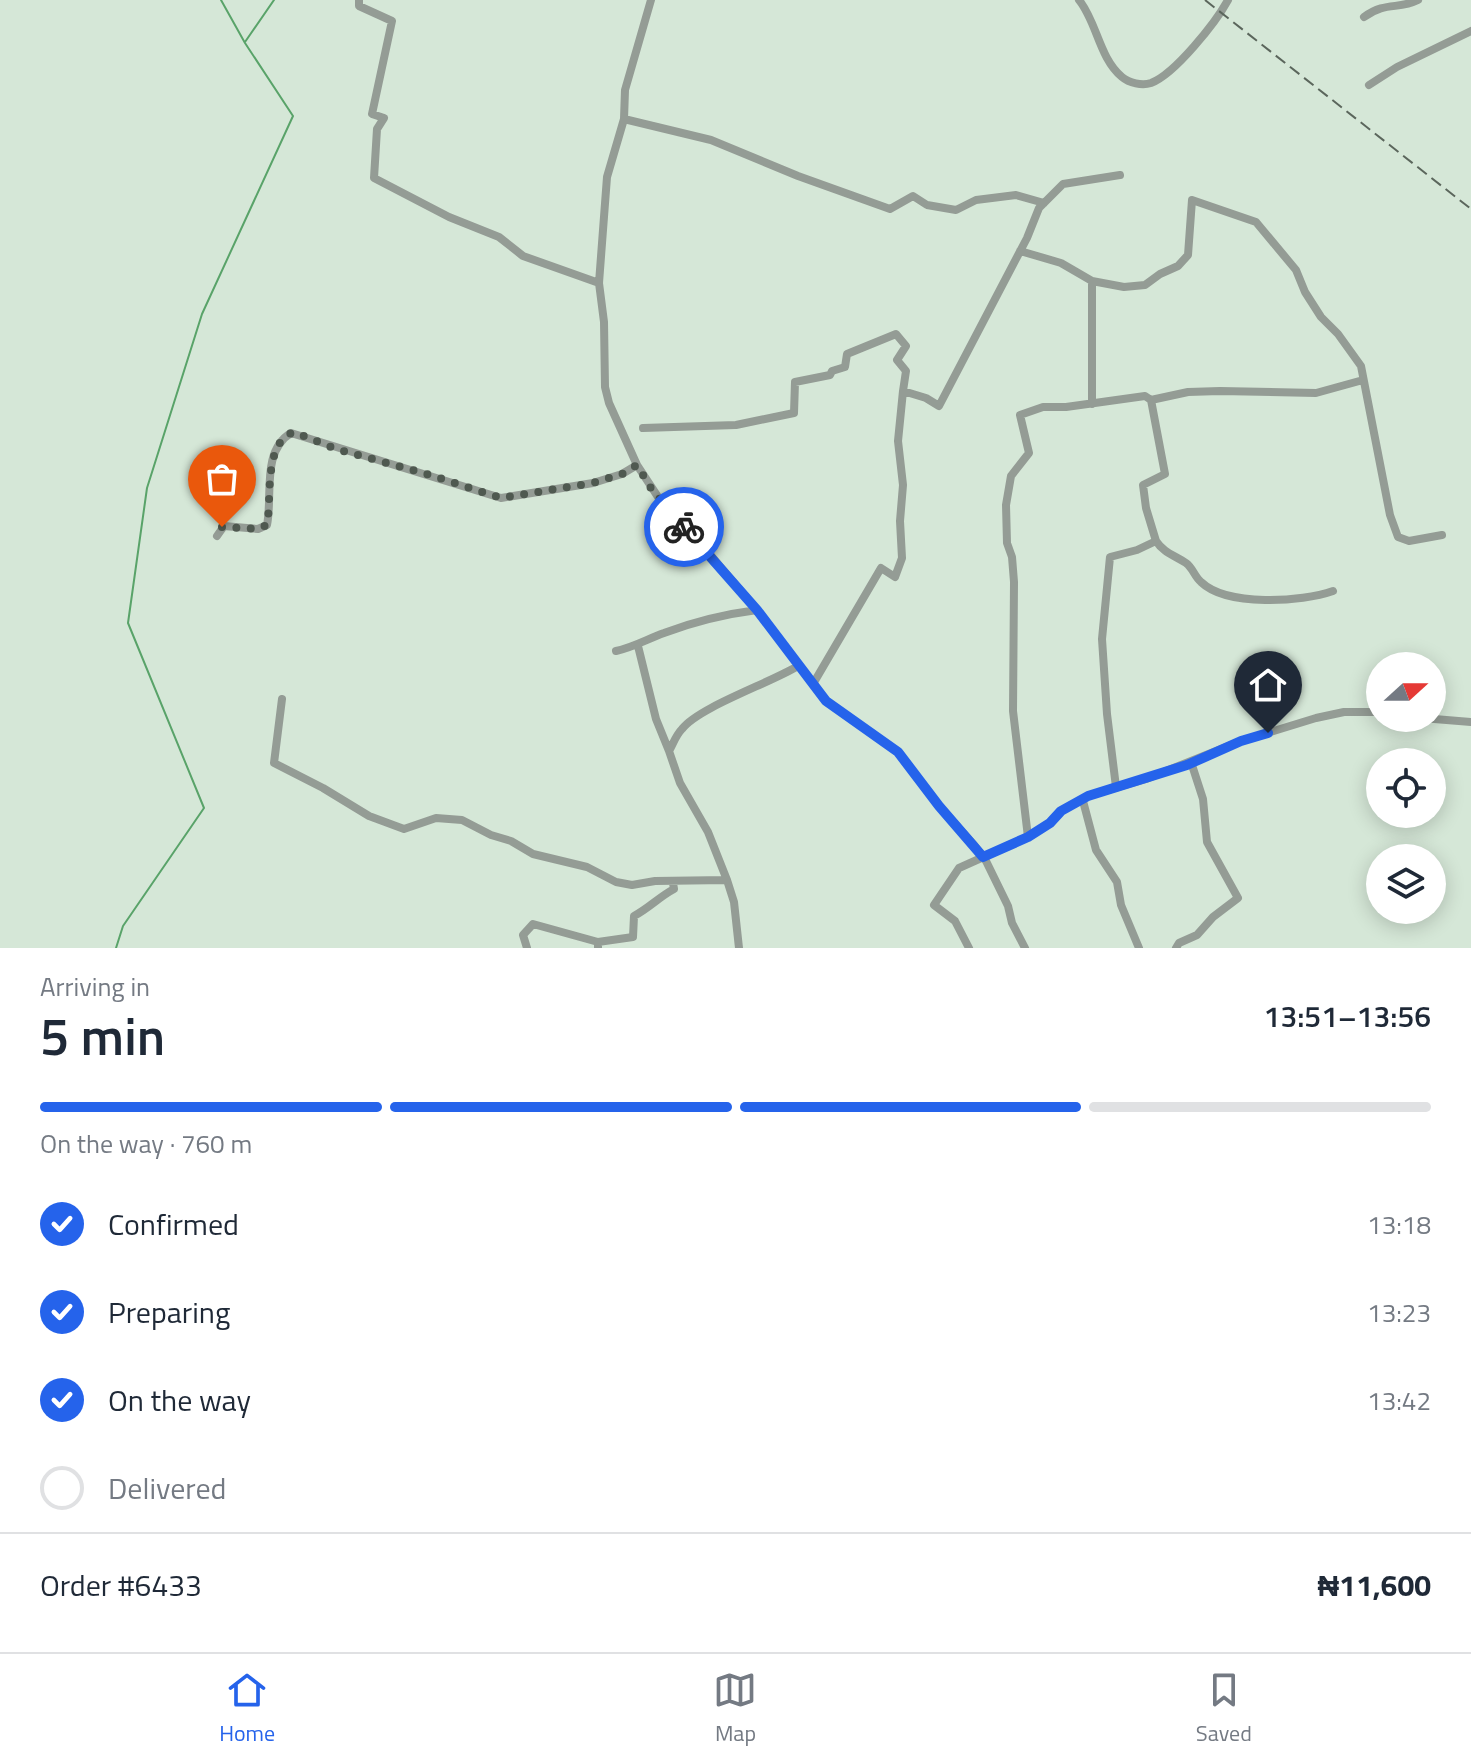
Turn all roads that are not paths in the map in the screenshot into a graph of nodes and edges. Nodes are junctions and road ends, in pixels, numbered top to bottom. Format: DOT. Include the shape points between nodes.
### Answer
graph roads {
  1 [pos="359,0"];
  2 [pos="651,0"];
  3 [pos="1079,0"];
  4 [pos="1228,0"];
  5 [pos="1418,0"];
  6 [pos="1364,17"];
  7 [pos="1471,31"];
  8 [pos="1369,85"];
  9 [pos="624,119"];
  10 [pos="1120,175"];
  11 [pos="1044,203"];
  12 [pos="1020,251"];
  13 [pos="1092,281"];
  14 [pos="599,283"];
  15 [pos="1363,380"];
  16 [pos="903,391"];
  17 [pos="1151,400"];
  18 [pos="1092,404"];
  19 [pos="643,428"];
  20 [pos="637,465"];
  21 [pos="1442,535"];
  22 [pos="217,536"];
  23 [pos="1156,541"];
  24 [pos="1333,591"];
  25 [pos="757,610"];
  26 [pos="638,646"];
  27 [pos="616,651"];
  28 [pos="798,666"];
  29 [pos="813,684"];
  30 [pos="282,699"];
  31 [pos="1366,712"];
  32 [pos="1446,720"];
  33 [pos="1471,722"];
  34 [pos="669,751"];
  35 [pos="1191,762"];
  36 [pos="1116,787"];
  37 [pos="1083,801"];
  38 [pos="1028,837"];
  39 [pos="983,857"];
  40 [pos="727,880"];
  41 [pos="673,883"];
  42 [pos="598,945"];
  43 [pos="527,948"];
  44 [pos="739,948"];
  45 [pos="969,948"];
  46 [pos="1025,948"];
  47 [pos="1139,948"];
  48 [pos="1176,948"];
  1 -- 14 [label="street" via="359,6 392,21 372,114 384,118 377,129 374,178 499,237 523,256"];
  2 -- 9 [label="street" via="625,90"];
  3 -- 4 [label="street" via="1112,65 1121,77 1141,84 1152,82 1180,60"];
  5 -- 6 [label="street" via="1378,7"];
  7 -- 8 [label="street"];
  9 -- 11 [label="street" via="711,140 890,209 913,196 927,205 956,210 976,200 1016,195"];
  9 -- 14 [label="street" via="607,177"];
  10 -- 11 [label="street" via="1063,184"];
  11 -- 12 [label="street"];
  12 -- 13 [label="street" via="1061,263"];
  12 -- 16 [label="street" via="939,406"];
  13 -- 15 [label="street" via="1145,285 1178,266 1188,255 1192,200 1256,222 1296,270 1321,317 1361,366"];
  13 -- 18 [label="street"];
  14 -- 20 [label="street" via="605,387"];
  15 -- 17 [label="street" via="1316,393 1204,391"];
  15 -- 21 [label="street" via="1398,537 1409,541"];
  16 -- 19 [label="street" via="906,371 897,360 906,346 896,334 847,354 845,367 830,375 795,382 794,413 736,425"];
  16 -- 29 [label="street" via="898,441 902,558 895,577 881,568"];
  17 -- 18 [label="street" via="1145,396"];
  17 -- 23 [label="street" via="1165,474 1143,485"];
  18 -- 38 [label="street" via="1043,407 1020,415 1029,453 1011,476 1007,543 1014,582 1013,711"];
  20 -- 22 [label="street" via="593,483 501,498 294,432 282,441 273,462 267,525 224,526"];
  20 -- 25 [label="street" via="662,503"];
  23 -- 24 [label="street" via="1162,551 1189,565 1201,583 1224,593 1270,601"];
  23 -- 36 [label="street" via="1110,557 1102,639"];
  25 -- 26 [label="street" via="684,626"];
  25 -- 28 [label="street"];
  26 -- 27 [label="street"];
  26 -- 34 [label="street"];
  28 -- 29 [label="street"];
  28 -- 34 [label="street" via="682,727"];
  29 -- 39 [label="street" via="826,701 898,752"];
  30 -- 41 [label="street" via="274,763 369,816 404,829 436,818 462,820 533,854 587,867 616,882"];
  31 -- 35 [label="street" via="1316,718"];
  32 -- 33 [label="street"];
  34 -- 40 [label="street"];
  35 -- 36 [label="street"];
  35 -- 48 [label="street" via="1203,799 1207,842 1238,898"];
  36 -- 37 [label="street"];
  37 -- 38 [label="street"];
  37 -- 47 [label="street" via="1096,850 1117,882"];
  38 -- 39 [label="street"];
  39 -- 45 [label="street" via="959,868 934,905 955,921"];
  39 -- 46 [label="street"];
  40 -- 41 [label="street"];
  40 -- 44 [label="street"];
  41 -- 42 [label="street" via="674,889 634,916 633,937"];
  42 -- 43 [label="street" via="533,924 523,935"];
}
